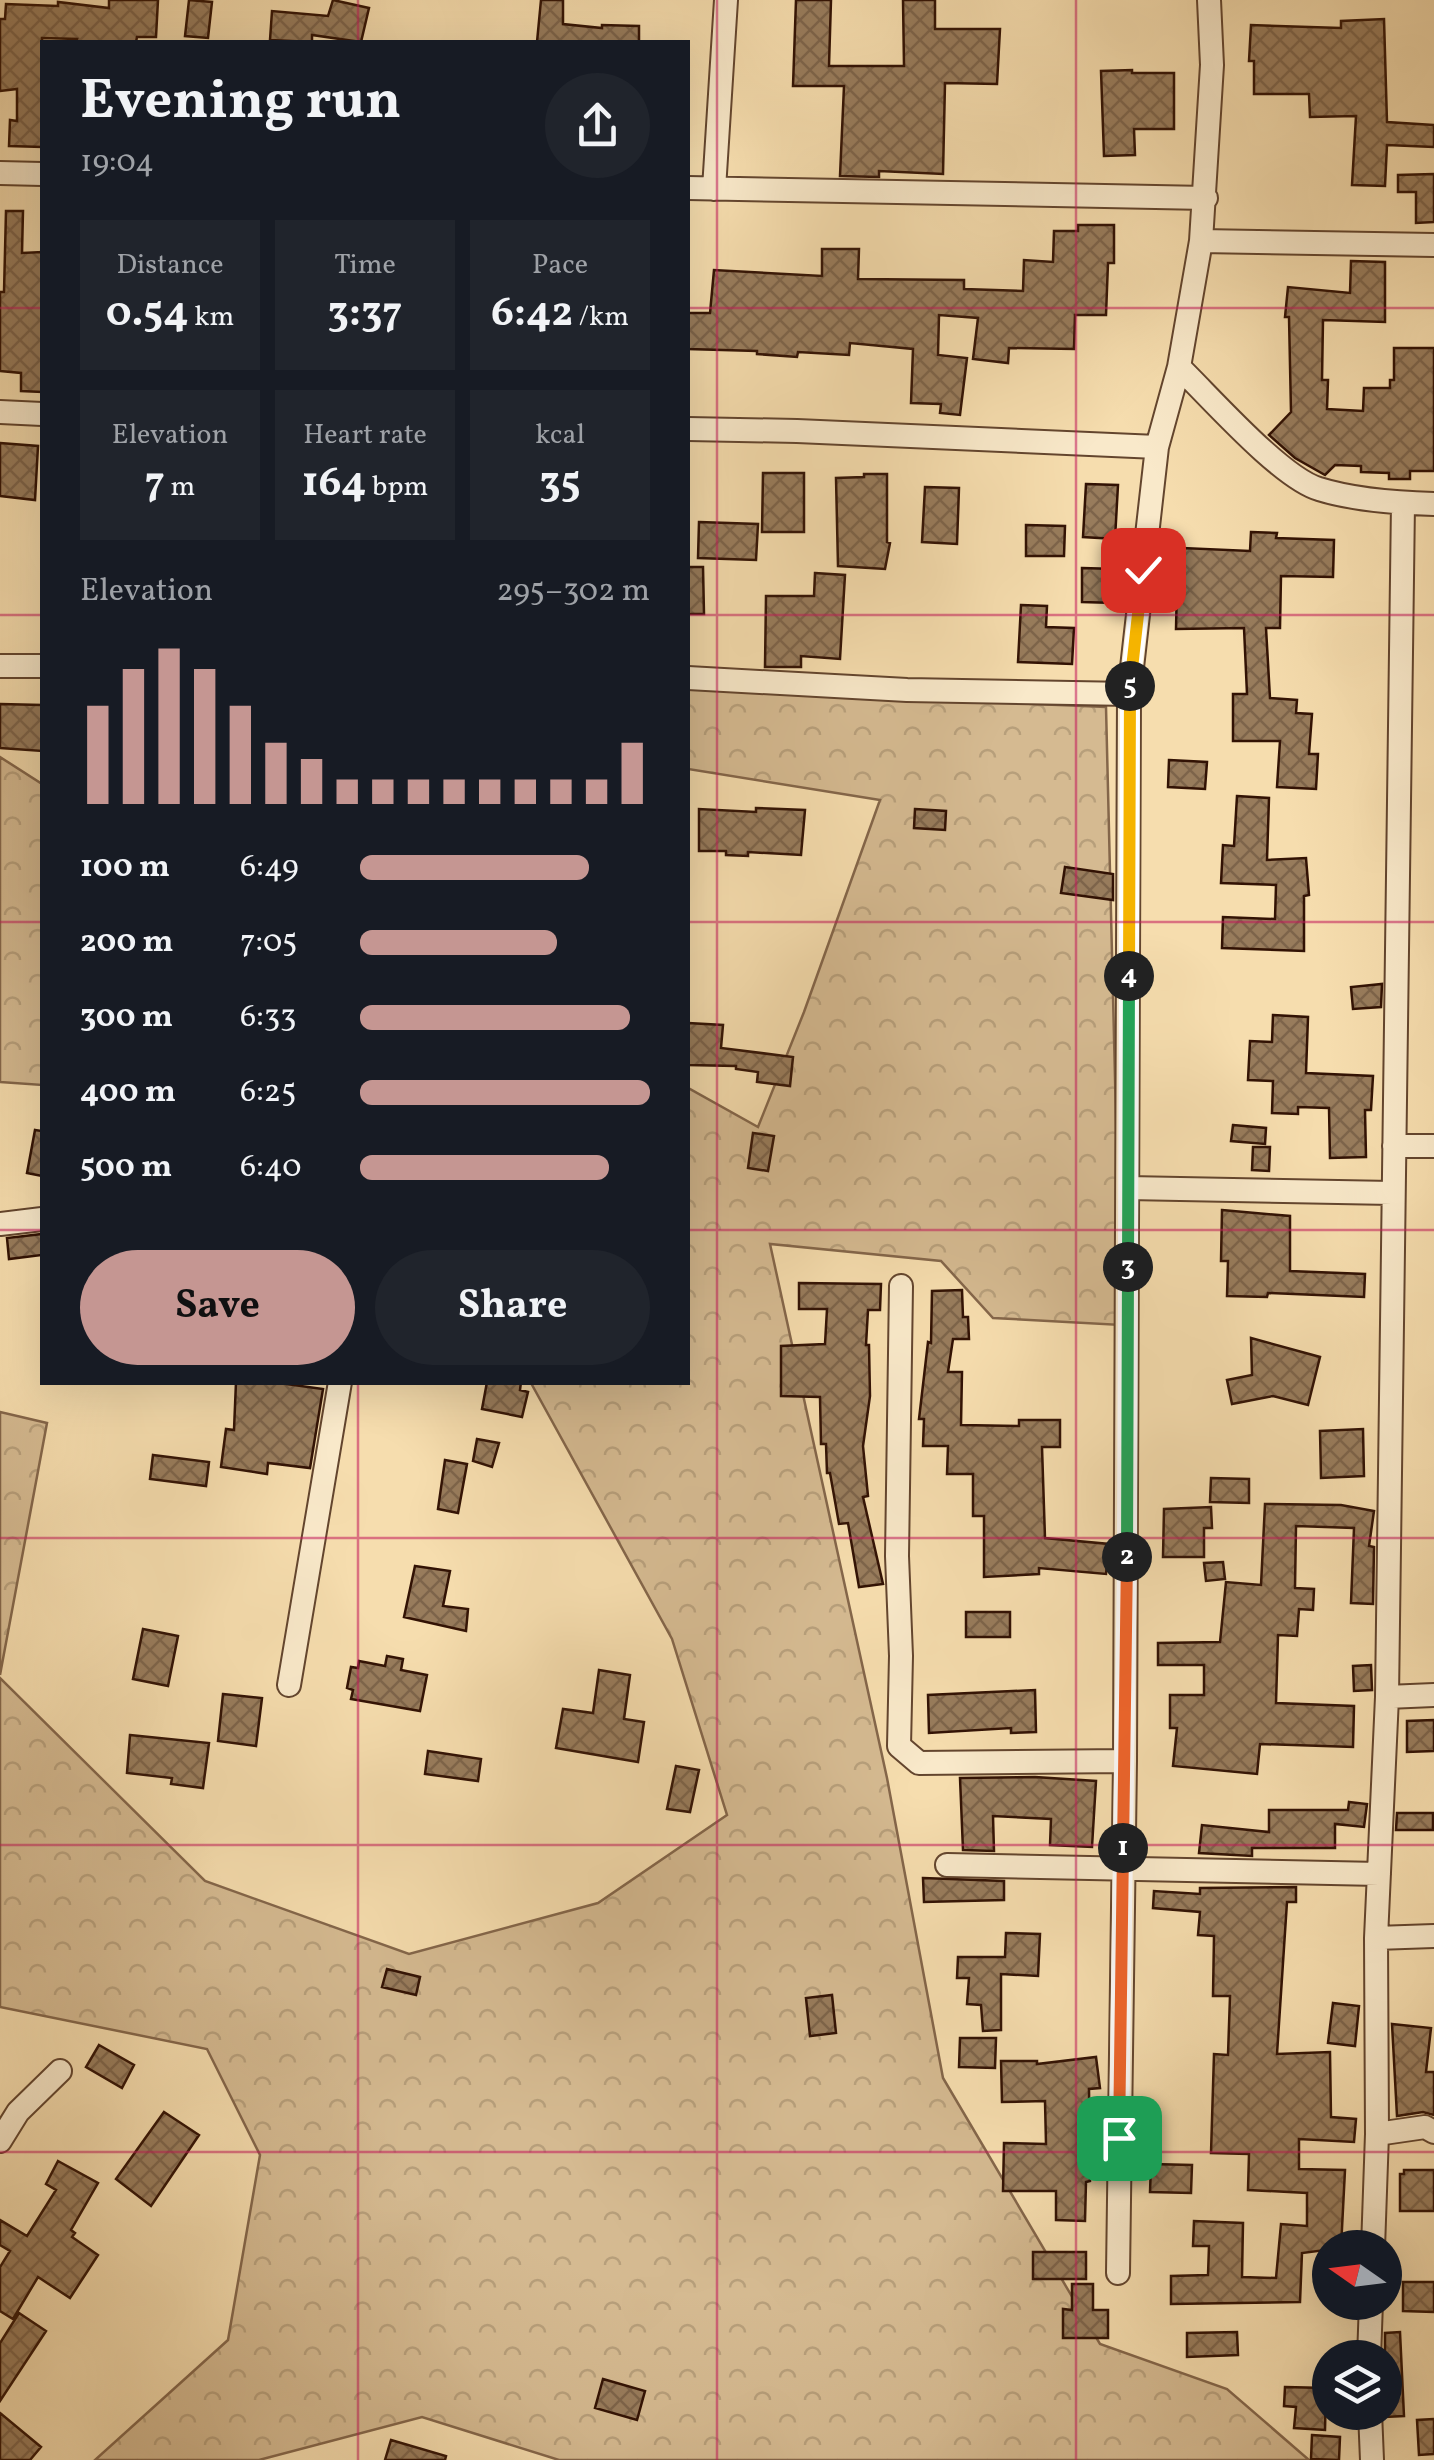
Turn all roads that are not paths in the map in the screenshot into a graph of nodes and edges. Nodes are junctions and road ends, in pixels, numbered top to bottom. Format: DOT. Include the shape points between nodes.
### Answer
graph roads {
  1 [pos="726,0"];
  2 [pos="1209,0"];
  3 [pos="0,173"];
  4 [pos="40,174"];
  5 [pos="690,188"];
  6 [pos="714,189"];
  7 [pos="1206,198"];
  8 [pos="1201,241"];
  9 [pos="1434,245"];
  10 [pos="1179,367"];
  11 [pos="0,412"];
  12 [pos="40,414"];
  13 [pos="690,429"];
  14 [pos="1157,447"];
  15 [pos="1403,503"];
  16 [pos="1434,504"];
  17 [pos="0,666"];
  18 [pos="40,666"];
  19 [pos="690,678"];
  20 [pos="1129,694"];
  21 [pos="1394,1146"];
  22 [pos="1434,1146"];
  23 [pos="1128,1188"];
  24 [pos="1392,1193"];
  25 [pos="40,1220"];
  26 [pos="0,1224"];
  27 [pos="901,1286"];
  28 [pos="340,1385"];
  29 [pos="290,1685"];
  30 [pos="1434,1696"];
  31 [pos="1387,1697"];
  32 [pos="1125,1761"];
  33 [pos="947,1865"];
  34 [pos="1122,1869"];
  35 [pos="1379,1874"];
  36 [pos="1434,1936"];
  37 [pos="1376,1938"];
  38 [pos="60,2070"];
  39 [pos="1434,2132"];
  40 [pos="1377,2134"];
  41 [pos="0,2142"];
  42 [pos="1374,2230"];
  43 [pos="1118,2273"];
  44 [pos="1371,2430"];
  45 [pos="1372,2460"];
  1 -- 6 [label="street"];
  2 -- 7 [label="street"];
  3 -- 4 [label="street"];
  5 -- 6 [label="street"];
  6 -- 7 [label="street"];
  7 -- 8 [label="street"];
  8 -- 9 [label="street"];
  8 -- 10 [label="street"];
  10 -- 14 [label="street"];
  10 -- 15 [label="street" via="1290,474 1317,489"];
  11 -- 12 [label="street"];
  13 -- 14 [label="street"];
  14 -- 20 [label="street"];
  15 -- 16 [label="street"];
  15 -- 21 [label="street"];
  17 -- 18 [label="street"];
  19 -- 20 [label="street"];
  20 -- 23 [label="street"];
  21 -- 22 [label="street"];
  21 -- 24 [label="street"];
  23 -- 24 [label="street"];
  23 -- 32 [label="street"];
  24 -- 31 [label="street"];
  25 -- 26 [label="street"];
  27 -- 32 [label="street" via="900,1746 919,1763"];
  28 -- 29 [label="street"];
  30 -- 31 [label="street"];
  31 -- 35 [label="street"];
  32 -- 34 [label="street"];
  33 -- 34 [label="street"];
  34 -- 35 [label="street"];
  34 -- 43 [label="street"];
  35 -- 37 [label="street"];
  36 -- 37 [label="street"];
  37 -- 40 [label="street"];
  38 -- 41 [label="street" via="18,2112"];
  39 -- 40 [label="street" via="1425,2127"];
  40 -- 42 [label="street"];
  44 -- 45 [label="street"];
}
